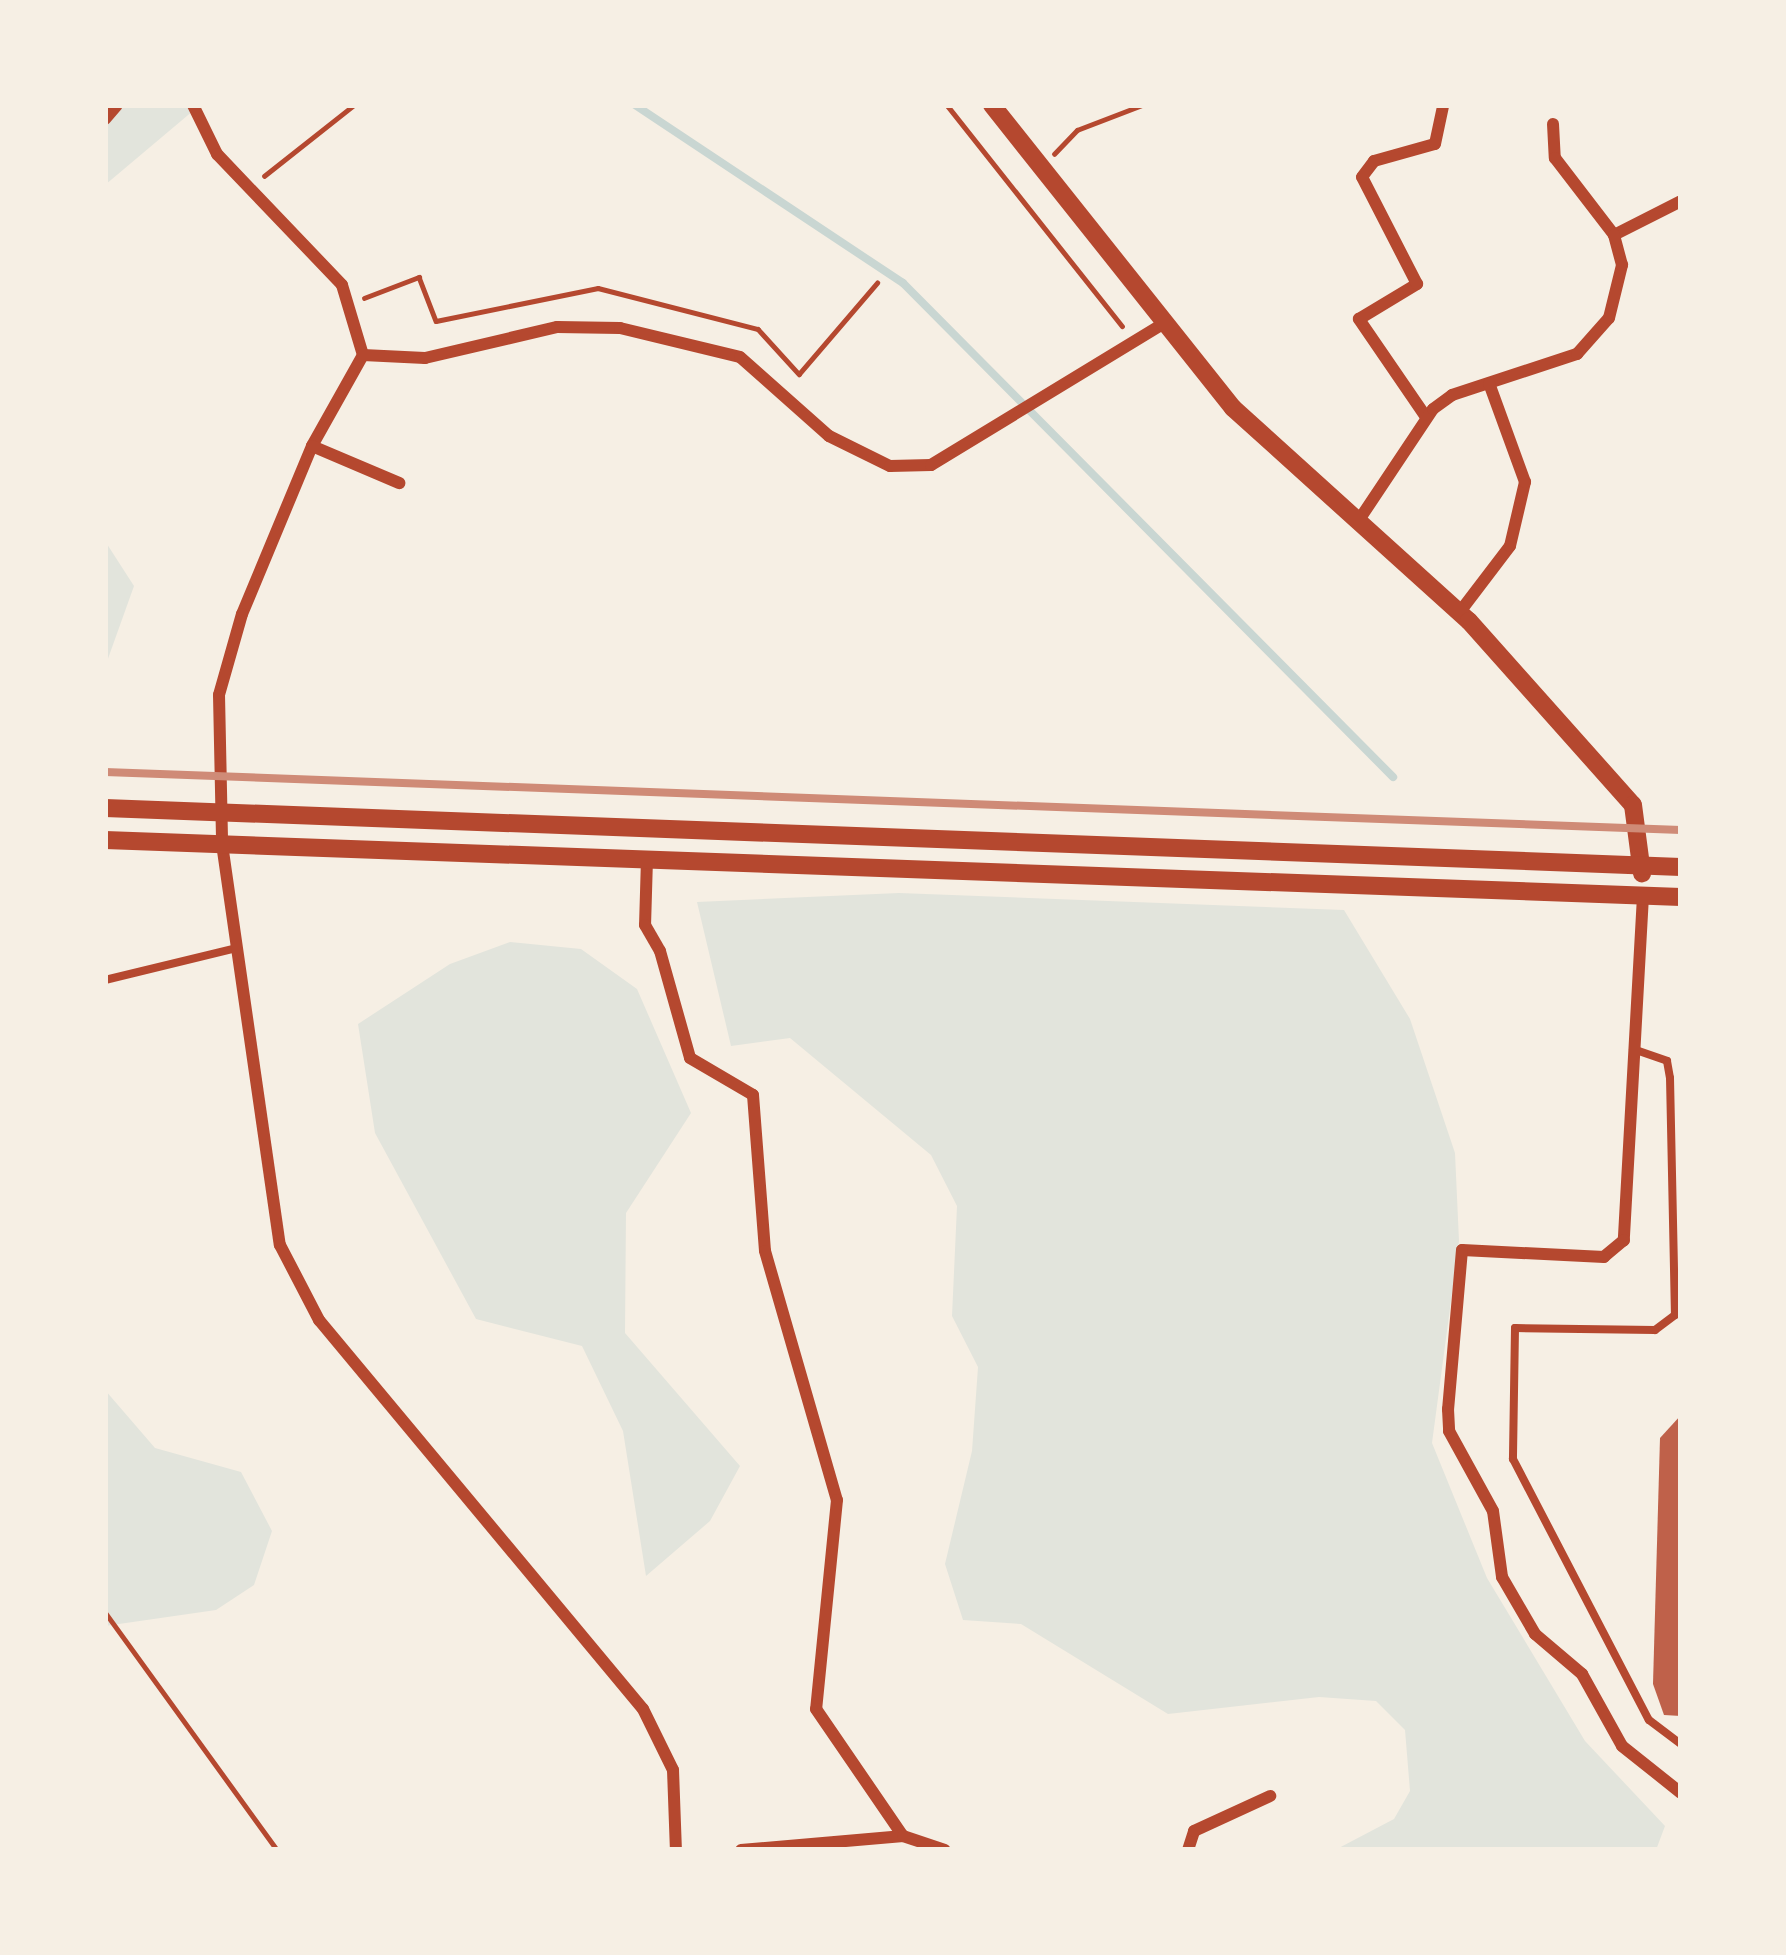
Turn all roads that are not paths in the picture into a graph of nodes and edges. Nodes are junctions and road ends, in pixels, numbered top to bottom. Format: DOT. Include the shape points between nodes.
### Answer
graph roads {
  1 [pos="117,105"];
  2 [pos="193,105"];
  3 [pos="992,105"];
  4 [pos="1443,105"];
  5 [pos="105,119"];
  6 [pos="1553,124"];
  7 [pos="1681,202"];
  8 [pos="1614,235"];
  9 [pos="1163,324"];
  10 [pos="363,355"];
  11 [pos="1489,383"];
  12 [pos="1426,417"];
  13 [pos="312,446"];
  14 [pos="399,483"];
  15 [pos="1357,523"];
  16 [pos="1459,613"];
  17 [pos="105,808"];
  18 [pos="219,812"];
  19 [pos="105,840"];
  20 [pos="222,844"];
  21 [pos="647,859"];
  22 [pos="1642,866"];
  23 [pos="1681,867"];
  24 [pos="1643,896"];
  25 [pos="1681,897"];
  26 [pos="237,948"];
  27 [pos="105,980"];
  28 [pos="1634,1049"];
  29 [pos="1681,1744"];
  30 [pos="1681,1793"];
  31 [pos="1270,1796"];
  32 [pos="903,1836"];
  33 [pos="676,1850"];
  34 [pos="742,1850"];
  35 [pos="946,1850"];
  36 [pos="1189,1850"];
  1 -- 5 [label="street"];
  2 -- 10 [label="street" via="217,154 342,285"];
  3 -- 9 [label="street"];
  4 -- 12 [label="street" via="1435,144 1374,161 1362,177 1417,284 1359,319"];
  6 -- 8 [label="street" via="1555,158"];
  7 -- 8 [label="street"];
  8 -- 11 [label="street" via="1620,296 1610,318 1577,354"];
  9 -- 10 [label="street" via="931,465 890,466 830,436 740,357 620,328 557,327 424,358"];
  9 -- 15 [label="street" via="1280,458"];
  10 -- 13 [label="street"];
  11 -- 12 [label="street" via="1452,395"];
  11 -- 16 [label="street" via="1525,482 1510,546"];
  12 -- 15 [label="street"];
  13 -- 14 [label="street"];
  13 -- 18 [label="street" via="227,656 219,694"];
  15 -- 16 [label="street"];
  16 -- 22 [label="street" via="1633,805"];
  17 -- 18 [label="street"];
  18 -- 20 [label="street"];
  18 -- 22 [label="street"];
  19 -- 20 [label="street"];
  20 -- 21 [label="street"];
  20 -- 26 [label="street"];
  21 -- 24 [label="street"];
  21 -- 32 [label="street" via="645,925 661,952 690,1058 753,1095 765,1251 837,1500 816,1708"];
  22 -- 23 [label="street"];
  22 -- 24 [label="street"];
  24 -- 25 [label="street"];
  24 -- 28 [label="street"];
  26 -- 27 [label="lane"];
  26 -- 33 [label="street" via="280,1245 319,1320 644,1708 673,1769"];
  28 -- 29 [label="lane" via="1667,1061 1670,1078 1675,1315 1655,1330 1515,1328 1514,1459 1649,1720"];
  28 -- 30 [label="street" via="1624,1240 1604,1257 1462,1250 1449,1431 1493,1511 1502,1577 1535,1634 1582,1674 1622,1746"];
  31 -- 36 [label="street" via="1194,1831"];
  32 -- 34 [label="street"];
  32 -- 35 [label="street"];
}
